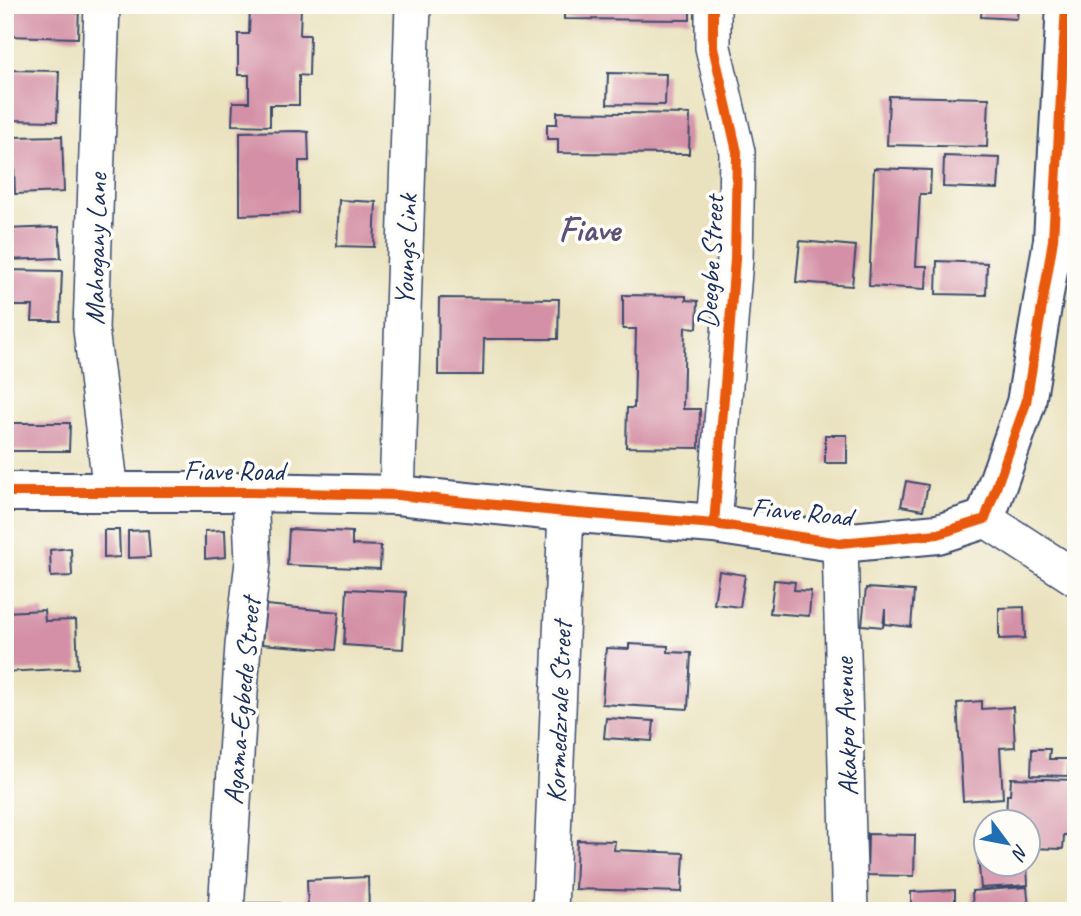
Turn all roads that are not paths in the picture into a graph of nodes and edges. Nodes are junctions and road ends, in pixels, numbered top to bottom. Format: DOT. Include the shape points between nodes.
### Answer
graph roads {
  1 [pos="102,5"];
  2 [pos="413,5"];
  3 [pos="713,5"];
  4 [pos="1066,5"];
  5 [pos="5,492"];
  6 [pos="111,492"];
  7 [pos="250,492"];
  8 [pos="397,495"];
  9 [pos="566,512"];
  10 [pos="985,519"];
  11 [pos="714,524"];
  12 [pos="840,543"];
  13 [pos="1076,578"];
  14 [pos="226,911"];
  15 [pos="550,911"];
  16 [pos="850,911"];
  1 -- 6 [label="street, Mahogany Lane" via="91,329"];
  2 -- 8 [label="street, Youngs Link"];
  3 -- 11 [label="street, Deegbe Street" via="713,47 737,152 735,258"];
  4 -- 10 [label="street" via="1050,254 1026,404"];
  5 -- 6 [label="street, Fiave Road"];
  6 -- 7 [label="street, Fiave Road"];
  7 -- 8 [label="street, Fiave Road"];
  7 -- 14 [label="street, Agama-Egbede Street" via="253,562 243,645"];
  8 -- 9 [label="street, Fiave Road"];
  9 -- 11 [label="street, Fiave Road"];
  9 -- 15 [label="street, Kormedzrale Street"];
  10 -- 12 [label="street, Fiave Road" via="938,534"];
  10 -- 13 [label="street"];
  11 -- 12 [label="street, Fiave Road"];
  12 -- 16 [label="street, Akakpo Avenue"];
}
